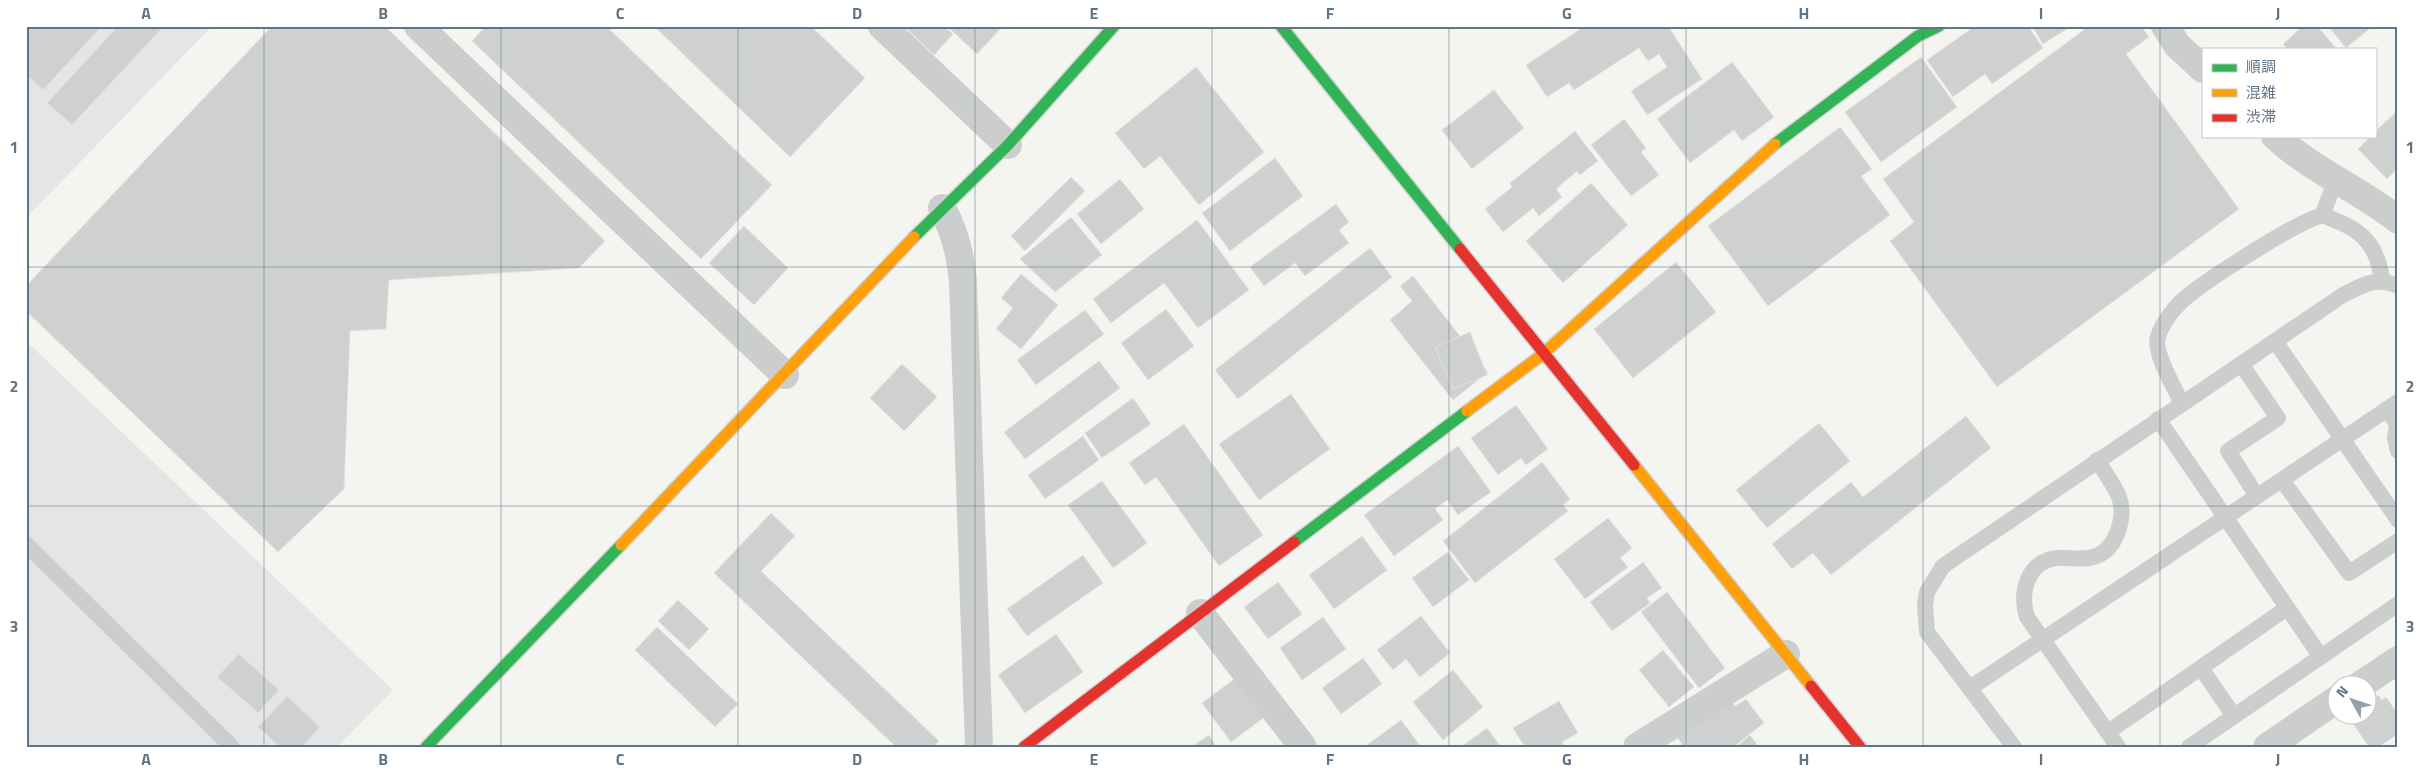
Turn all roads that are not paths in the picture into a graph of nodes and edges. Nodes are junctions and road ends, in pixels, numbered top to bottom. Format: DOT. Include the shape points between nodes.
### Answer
graph roads {
  1 [pos="418,26"];
  2 [pos="882,26"];
  3 [pos="1114,26"];
  4 [pos="1280,26"];
  5 [pos="2165,26"];
  6 [pos="1923,30"];
  7 [pos="2202,68"];
  8 [pos="2277,138"];
  9 [pos="1008,145"];
  10 [pos="2336,179"];
  11 [pos="942,208"];
  12 [pos="2322,216"];
  13 [pos="2398,220"];
  14 [pos="2382,280"];
  15 [pos="2398,286"];
  16 [pos="2275,341"];
  17 [pos="1543,354"];
  18 [pos="2241,364"];
  19 [pos="785,375"];
  20 [pos="2182,404"];
  21 [pos="2392,406"];
  22 [pos="2158,420"];
  23 [pos="2342,439"];
  24 [pos="2398,451"];
  25 [pos="2097,460"];
  26 [pos="2282,480"];
  27 [pos="2257,496"];
  28 [pos="2226,518"];
  29 [pos="2398,520"];
  30 [pos="2398,541"];
  31 [pos="26,544"];
  32 [pos="2398,604"];
  33 [pos="2287,608"];
  34 [pos="1200,613"];
  35 [pos="2045,639"];
  36 [pos="1786,654"];
  37 [pos="2321,657"];
  38 [pos="2201,668"];
  39 [pos="2395,668"];
  40 [pos="2376,678"];
  41 [pos="1970,688"];
  42 [pos="2326,707"];
  43 [pos="2234,716"];
  44 [pos="2108,732"];
  45 [pos="232,747"];
  46 [pos="426,747"];
  47 [pos="979,747"];
  48 [pos="1024,747"];
  49 [pos="1303,747"];
  50 [pos="1637,747"];
  51 [pos="1860,747"];
  52 [pos="2014,747"];
  53 [pos="2118,747"];
  54 [pos="2189,747"];
  55 [pos="2267,747"];
  1 -- 19 [label="street"];
  2 -- 9 [label="street"];
  3 -- 9 [label="street"];
  4 -- 17 [label="street"];
  5 -- 7 [label="street" via="2177,45"];
  6 -- 17 [label="street" via="1772,146"];
  8 -- 10 [label="street" via="2294,155"];
  9 -- 11 [label="street"];
  10 -- 12 [label="lane"];
  10 -- 13 [label="street" via="2373,200"];
  11 -- 19 [label="street"];
  11 -- 47 [label="street" via="962,261"];
  12 -- 14 [label="lane" via="2361,234 2380,261"];
  12 -- 20 [label="lane" via="2299,223 2189,295 2163,325 2157,338 2162,363"];
  14 -- 15 [label="lane"];
  14 -- 16 [label="lane" via="2343,295"];
  16 -- 18 [label="lane"];
  16 -- 23 [label="lane"];
  17 -- 34 [label="street"];
  17 -- 36 [label="street"];
  18 -- 20 [label="lane"];
  18 -- 27 [label="lane" via="2278,418 2228,451"];
  19 -- 46 [label="street"];
  20 -- 22 [label="lane"];
  21 -- 23 [label="lane"];
  21 -- 24 [label="lane" via="2397,424 2395,438"];
  22 -- 25 [label="lane"];
  22 -- 28 [label="lane"];
  23 -- 26 [label="lane"];
  23 -- 29 [label="lane"];
  25 -- 35 [label="lane" via="2120,498 2118,533 2104,553 2096,557 2047,560 2026,582 2023,595 2026,611"];
  25 -- 41 [label="lane" via="1954,557 1934,579 1925,605 1927,632"];
  26 -- 27 [label="lane"];
  26 -- 30 [label="lane" via="2349,573"];
  27 -- 28 [label="lane"];
  28 -- 33 [label="lane"];
  28 -- 35 [label="lane"];
  31 -- 45 [label="lane"];
  32 -- 37 [label="lane"];
  33 -- 37 [label="lane"];
  33 -- 38 [label="lane"];
  34 -- 48 [label="street"];
  34 -- 49 [label="street"];
  35 -- 41 [label="lane"];
  35 -- 44 [label="lane"];
  36 -- 50 [label="street"];
  36 -- 51 [label="street"];
  37 -- 43 [label="lane"];
  38 -- 43 [label="lane"];
  38 -- 44 [label="lane"];
  39 -- 40 [label="street"];
  41 -- 52 [label="lane"];
  42 -- 55 [label="street"];
  43 -- 54 [label="lane"];
  44 -- 53 [label="lane"];
}
